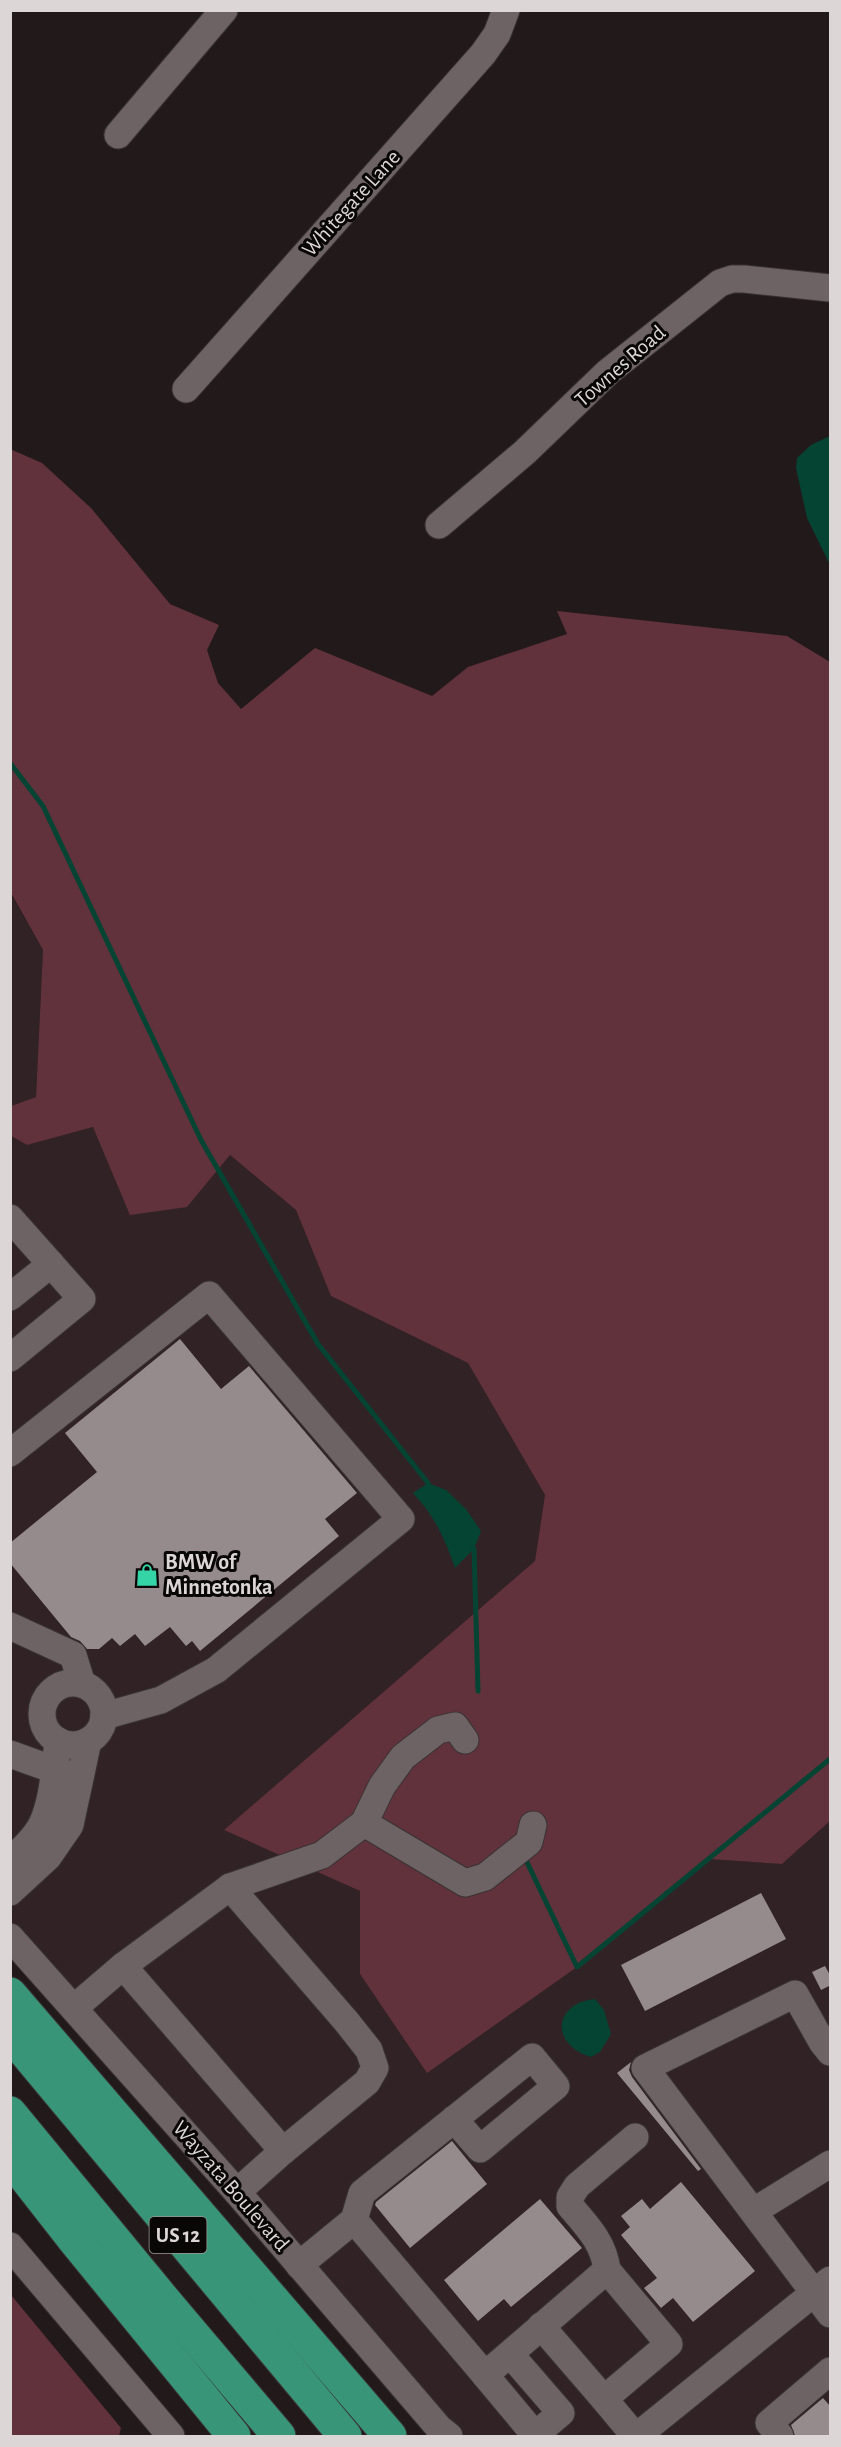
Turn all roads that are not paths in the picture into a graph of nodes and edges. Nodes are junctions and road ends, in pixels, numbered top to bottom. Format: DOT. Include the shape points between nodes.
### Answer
graph roads {
  1 [pos="224,10"];
  2 [pos="506,10"];
  3 [pos="118,135"];
  4 [pos="831,288"];
  5 [pos="186,389"];
  6 [pos="439,525"];
  7 [pos="10,1218"];
  8 [pos="51,1264"];
  9 [pos="10,1297"];
  10 [pos="10,1358"];
  11 [pos="10,1453"];
  12 [pos="10,1626"];
  13 [pos="82,1684"];
  14 [pos="104,1716"];
  15 [pos="465,1740"];
  16 [pos="58,1741"];
  17 [pos="88,1741"];
  18 [pos="10,1754"];
  19 [pos="67,1774"];
  20 [pos="364,1823"];
  21 [pos="533,1825"];
  22 [pos="10,1860"];
  23 [pos="230,1887"];
  24 [pos="10,1892"];
  25 [pos="10,1937"];
  26 [pos="123,1966"];
  27 [pos="10,1994"];
  28 [pos="74,2008"];
  29 [pos="10,2034"];
  30 [pos="831,2052"];
  31 [pos="10,2113"];
  32 [pos="454,2119"];
  33 [pos="635,2137"];
  34 [pos="283,2151"];
  35 [pos="10,2158"];
  36 [pos="831,2164"];
  37 [pos="237,2192"];
  38 [pos="754,2211"];
  39 [pos="354,2220"];
  40 [pos="10,2246"];
  41 [pos="299,2265"];
  42 [pos="606,2270"];
  43 [pos="825,2296"];
  44 [pos="541,2326"];
  45 [pos="510,2354"];
  46 [pos="831,2371"];
  47 [pos="485,2375"];
  48 [pos="604,2400"];
  49 [pos="171,2436"];
  50 [pos="234,2436"];
  51 [pos="279,2436"];
  52 [pos="345,2436"];
  53 [pos="390,2436"];
  54 [pos="449,2436"];
  55 [pos="636,2436"];
  56 [pos="780,2436"];
  1 -- 3 [label="street"];
  2 -- 5 [label="street, Whitegate Lane" via="497,34 483,54"];
  4 -- 6 [label="street, Townes Road" via="744,279 720,283 608,372 525,452"];
  7 -- 8 [label="street"];
  8 -- 9 [label="street"];
  8 -- 10 [label="street" via="82,1299"];
  11 -- 14 [label="street" via="209,1295 401,1519 216,1670 161,1700"];
  12 -- 13 [label="street" via="73,1655"];
  13 -- 14 [label="street" via="99,1696"];
  13 -- 16 [label="street" via="62,1685 47,1697 43,1706 45,1726"];
  14 -- 17 [label="street" via="102,1726"];
  15 -- 20 [label="street" via="454,1726 438,1730 404,1757 382,1786"];
  16 -- 17 [label="street"];
  16 -- 19 [label="street"];
  17 -- 19 [label="street"];
  18 -- 19 [label="street"];
  19 -- 22 [label="street" via="42,1825"];
  19 -- 24 [label="street" via="70,1825 48,1857"];
  20 -- 21 [label="street" via="465,1883 485,1877 529,1842"];
  20 -- 23 [label="street" via="322,1855"];
  23 -- 26 [label="street"];
  23 -- 34 [label="street" via="346,2021 369,2050 375,2068 367,2082"];
  25 -- 28 [label="street, Wayzata Boulevard"];
  26 -- 28 [label="street"];
  26 -- 34 [label="street"];
  27 -- 53 [label="highway"];
  28 -- 37 [label="street, Wayzata Boulevard"];
  29 -- 52 [label="highway, US 12"];
  30 -- 38 [label="street" via="795,1994 645,2068"];
  31 -- 51 [label="highway, US 12"];
  32 -- 39 [label="street" via="362,2193"];
  33 -- 42 [label="street" via="577,2186 570,2197 570,2206 596,2237 605,2256"];
  34 -- 37 [label="street"];
  35 -- 50 [label="highway"];
  36 -- 38 [label="street"];
  37 -- 41 [label="street, Wayzata Boulevard"];
  38 -- 43 [label="street"];
  39 -- 41 [label="street"];
  39 -- 47 [label="street"];
  40 -- 49 [label="street"];
  41 -- 54 [label="street, Wayzata Boulevard"];
  42 -- 44 [label="street"];
  42 -- 48 [label="street" via="669,2344"];
  43 -- 55 [label="street"];
  44 -- 45 [label="street"];
  44 -- 48 [label="street"];
  45 -- 47 [label="street"];
  45 -- 47 [label="street" via="561,2413 535,2435"];
  46 -- 56 [label="street" via="769,2423"];
  48 -- 55 [label="street"];
}
